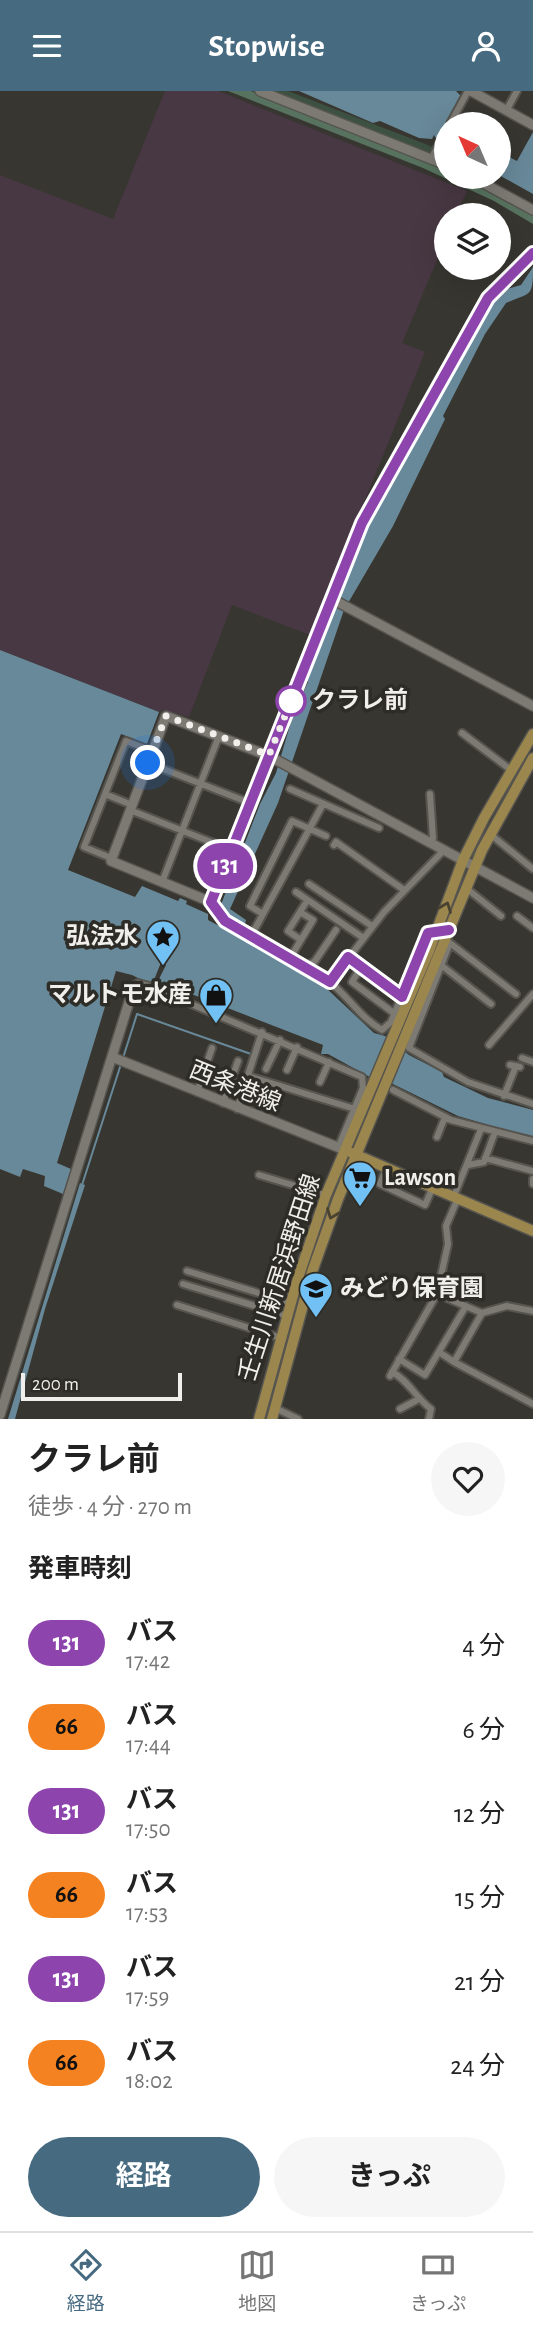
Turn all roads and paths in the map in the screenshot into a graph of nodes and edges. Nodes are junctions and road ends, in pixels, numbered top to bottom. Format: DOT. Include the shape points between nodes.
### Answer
graph roads {
  1 [pos="261,91"];
  2 [pos="470,91"];
  3 [pos="517,91"];
  4 [pos="486,95"];
  5 [pos="506,111"];
  6 [pos="457,112"];
  7 [pos="532,122"];
  8 [pos="434,153"];
  9 [pos="431,159"];
  10 [pos="434,160"];
  11 [pos="494,189"];
  12 [pos="533,210"];
  13 [pos="533,253"];
  14 [pos="334,599"];
  15 [pos="533,706"];
  16 [pos="462,733"];
  17 [pos="533,734"];
  18 [pos="219,736"];
  19 [pos="152,751"];
  20 [pos="271,757"];
  21 [pos="533,758"];
  22 [pos="148,763"];
  23 [pos="511,770"];
  24 [pos="201,784"];
  25 [pos="290,789"];
  26 [pos="105,794"];
  27 [pos="430,795"];
  28 [pos="250,803"];
  29 [pos="324,804"];
  30 [pos="131,808"];
  31 [pos="378,814"];
  32 [pos="372,825"];
  33 [pos="309,828"];
  34 [pos="379,828"];
  35 [pos="182,831"];
  36 [pos="490,834"];
  37 [pos="326,836"];
  38 [pos="431,843"];
  39 [pos="334,845"];
  40 [pos="231,850"];
  41 [pos="444,850"];
  42 [pos="111,858"];
  43 [pos="463,860"];
  44 [pos="475,866"];
  45 [pos="533,869"];
  46 [pos="162,882"];
  47 [pos="309,884"];
  48 [pos="466,888"];
  49 [pos="404,890"];
  50 [pos="296,892"];
  51 [pos="533,898"];
  52 [pos="211,902"];
  53 [pos="305,904"];
  54 [pos="300,912"];
  55 [pos="263,914"];
  56 [pos="501,916"];
  57 [pos="517,916"];
  58 [pos="372,926"];
  59 [pos="533,928"];
  60 [pos="335,930"];
  61 [pos="449,930"];
  62 [pos="436,932"];
  63 [pos="251,936"];
  64 [pos="362,937"];
  65 [pos="301,940"];
  66 [pos="348,957"];
  67 [pos="438,957"];
  68 [pos="290,958"];
  69 [pos="306,967"];
  70 [pos="362,967"];
  71 [pos="330,982"];
  72 [pos="134,986"];
  73 [pos="516,993"];
  74 [pos="533,994"];
  75 [pos="402,997"];
  76 [pos="491,1004"];
  77 [pos="395,1014"];
  78 [pos="262,1032"];
  79 [pos="280,1040"];
  80 [pos="489,1045"];
  81 [pos="297,1047"];
  82 [pos="212,1048"];
  83 [pos="112,1057"];
  84 [pos="522,1058"];
  85 [pos="237,1061"];
  86 [pos="329,1062"];
  87 [pos="533,1062"];
  88 [pos="515,1066"];
  89 [pos="266,1069"];
  90 [pos="287,1070"];
  91 [pos="248,1076"];
  92 [pos="320,1082"];
  93 [pos="377,1082"];
  94 [pos="197,1092"];
  95 [pos="504,1096"];
  96 [pos="223,1103"];
  97 [pos="533,1104"];
  98 [pos="237,1109"];
  99 [pos="355,1109"];
  100 [pos="445,1117"];
  101 [pos="481,1129"];
  102 [pos="495,1132"];
  103 [pos="437,1137"];
  104 [pos="533,1141"];
  105 [pos="341,1149"];
  106 [pos="356,1155"];
  107 [pos="485,1158"];
  108 [pos="467,1165"];
  109 [pos="387,1167"];
  110 [pos="533,1171"];
  111 [pos="259,1175"];
  112 [pos="433,1187"];
  113 [pos="326,1195"];
  114 [pos="456,1197"];
  115 [pos="533,1231"];
  116 [pos="187,1271"];
  117 [pos="183,1284"];
  118 [pos="438,1294"];
  119 [pos="291,1303"];
  120 [pos="177,1305"];
  121 [pos="466,1306"];
  122 [pos="533,1311"];
  123 [pos="482,1313"];
  124 [pos="288,1315"];
  125 [pos="281,1338"];
  126 [pos="439,1352"];
  127 [pos="399,1359"];
  128 [pos="454,1361"];
  129 [pos="3,1392"];
  130 [pos="418,1400"];
  131 [pos="533,1404"];
  132 [pos="275,1408"];
  133 [pos="400,1409"];
  134 [pos="0,1415"];
  135 [pos="259,1419"];
  136 [pos="272,1419"];
  137 [pos="298,1419"];
  138 [pos="429,1419"];
  1 -- 9 [label="street"];
  2 -- 4 [label="street"];
  2 -- 6 [label="street"];
  3 -- 5 [label="street"];
  4 -- 5 [label="street"];
  5 -- 7 [label="street"];
  8 -- 9 [label="street"];
  9 -- 10 [label="street"];
  11 -- 12 [label="street"];
  13 -- 14 [label="street" via="493,291 439,382 362,523"];
  14 -- 15 [label="street"];
  14 -- 20 [label="street"];
  16 -- 23 [label="street"];
  17 -- 23 [label="main road, 壬生川新居浜野田線"];
  18 -- 19 [label="street" via="166,716"];
  18 -- 20 [label="street"];
  18 -- 24 [label="street"];
  19 -- 22 [label="street"];
  19 -- 26 [label="street" via="126,741"];
  20 -- 28 [label="street"];
  20 -- 31 [label="street"];
  21 -- 36 [label="main road, 壬生川新居浜野田線"];
  22 -- 24 [label="street"];
  22 -- 30 [label="street"];
  23 -- 43 [label="main road, 壬生川新居浜野田線"];
  24 -- 28 [label="street"];
  24 -- 35 [label="street"];
  25 -- 29 [label="street"];
  26 -- 30 [label="street"];
  26 -- 42 [label="street" via="84,847"];
  27 -- 38 [label="street"];
  28 -- 40 [label="street"];
  29 -- 32 [label="street"];
  29 -- 33 [label="street"];
  30 -- 35 [label="street"];
  30 -- 42 [label="street"];
  31 -- 32 [label="street"];
  31 -- 38 [label="street"];
  32 -- 34 [label="street"];
  33 -- 37 [label="street"];
  33 -- 55 [label="street"];
  33 -- 55 [label="street" via="292,821 250,906"];
  35 -- 40 [label="street"];
  35 -- 46 [label="street"];
  36 -- 44 [label="main road, 壬生川新居浜野田線"];
  36 -- 45 [label="street"];
  38 -- 41 [label="street"];
  39 -- 49 [label="street" via="336,842"];
  40 -- 52 [label="street"];
  41 -- 43 [label="street"];
  41 -- 49 [label="street"];
  42 -- 46 [label="street"];
  43 -- 44 [label="street"];
  62 -- 43 [label="main road, 壬生川新居浜野田線, one-way"];
  44 -- 48 [label="main road, 壬生川新居浜野田線"];
  44 -- 51 [label="street"];
  46 -- 52 [label="street"];
  47 -- 58 [label="street"];
  48 -- 56 [label="street"];
  48 -- 61 [label="main road, 壬生川新居浜野田線"];
  49 -- 58 [label="street"];
  50 -- 64 [label="street"];
  52 -- 63 [label="street" via="219,917"];
  53 -- 54 [label="street"];
  54 -- 65 [label="street" via="288,932"];
  54 -- 65 [label="street" via="313,920"];
  55 -- 63 [label="street"];
  57 -- 59 [label="street"];
  58 -- 64 [label="street"];
  60 -- 69 [label="street"];
  61 -- 62 [label="street"];
  61 -- 67 [label="main road, 壬生川新居浜野田線"];
  62 -- 67 [label="main road, 壬生川新居浜野田線"];
  62 -- 75 [label="street" via="428,933"];
  63 -- 68 [label="street"];
  64 -- 66 [label="street"];
  65 -- 68 [label="street"];
  66 -- 70 [label="street"];
  66 -- 71 [label="street"];
  67 -- 73 [label="street" via="450,943"];
  67 -- 76 [label="street"];
  67 -- 93 [label="main road, 壬生川新居浜野田線" via="393,1038"];
  67 -- 93 [label="main road, 壬生川新居浜野田線" via="400,1047"];
  67 -- 95 [label="street" via="409,1048"];
  68 -- 69 [label="street"];
  69 -- 71 [label="street"];
  70 -- 75 [label="street"];
  70 -- 77 [label="street" via="352,982"];
  71 -- 77 [label="street" via="382,1030"];
  72 -- 78 [label="street" via="149,986"];
  72 -- 83 [label="street"];
  74 -- 80 [label="street"];
  75 -- 77 [label="street"];
  78 -- 79 [label="street"];
  78 -- 91 [label="street"];
  79 -- 81 [label="street"];
  79 -- 89 [label="street"];
  81 -- 86 [label="street"];
  81 -- 90 [label="street"];
  82 -- 94 [label="street"];
  83 -- 94 [label="street, 西条港線"];
  83 -- 129 [label="street"];
  84 -- 87 [label="street"];
  85 -- 96 [label="street"];
  86 -- 92 [label="street"];
  86 -- 93 [label="street"];
  88 -- 95 [label="street"];
  91 -- 98 [label="street"];
  91 -- 99 [label="street"];
  93 -- 99 [label="street" via="363,1088"];
  93 -- 100 [label="street"];
  93 -- 105 [label="main road, 壬生川新居浜野田線"];
  93 -- 106 [label="main road, 壬生川新居浜野田線"];
  94 -- 96 [label="street, 西条港線"];
  95 -- 97 [label="street"];
  96 -- 98 [label="street, 西条港線"];
  98 -- 105 [label="street, 西条港線"];
  99 -- 105 [label="street"];
  100 -- 101 [label="street"];
  100 -- 103 [label="street"];
  101 -- 102 [label="street"];
  101 -- 108 [label="street"];
  102 -- 104 [label="street"];
  102 -- 107 [label="street"];
  105 -- 106 [label="main road, 壬生川新居浜野田線"];
  105 -- 113 [label="main road, 壬生川新居浜野田線"];
  106 -- 109 [label="main road, 壬生川新居浜野田線"];
  106 -- 132 [label="main road, 壬生川新居浜野田線, one-way" via="323,1238"];
  107 -- 108 [label="street"];
  107 -- 110 [label="street"];
  108 -- 114 [label="street"];
  109 -- 112 [label="main road, 壬生川新居浜野田線"];
  109 -- 112 [label="street" via="380,1184 425,1205"];
  111 -- 113 [label="street"];
  112 -- 114 [label="main road, 壬生川新居浜野田線"];
  113 -- 119 [label="main road, 壬生川新居浜野田線"];
  114 -- 115 [label="main road, 壬生川新居浜野田線"];
  114 -- 118 [label="street" via="446,1226 448,1244"];
  116 -- 119 [label="street"];
  117 -- 124 [label="street"];
  118 -- 121 [label="street"];
  118 -- 127 [label="street"];
  119 -- 124 [label="main road, 壬生川新居浜野田線"];
  120 -- 125 [label="street"];
  121 -- 123 [label="street"];
  121 -- 126 [label="street"];
  122 -- 123 [label="street" via="506,1305"];
  123 -- 128 [label="street"];
  124 -- 125 [label="main road, 壬生川新居浜野田線"];
  125 -- 135 [label="main road, 壬生川新居浜野田線"];
  126 -- 127 [label="street" via="425,1375"];
  126 -- 128 [label="street"];
  127 -- 130 [label="street" via="391,1374 401,1377"];
  128 -- 131 [label="street"];
  129 -- 134 [label="street"];
  130 -- 133 [label="street"];
  130 -- 138 [label="street" via="431,1409"];
  132 -- 136 [label="main road, 壬生川新居浜野田線"];
  132 -- 137 [label="street"];
}
